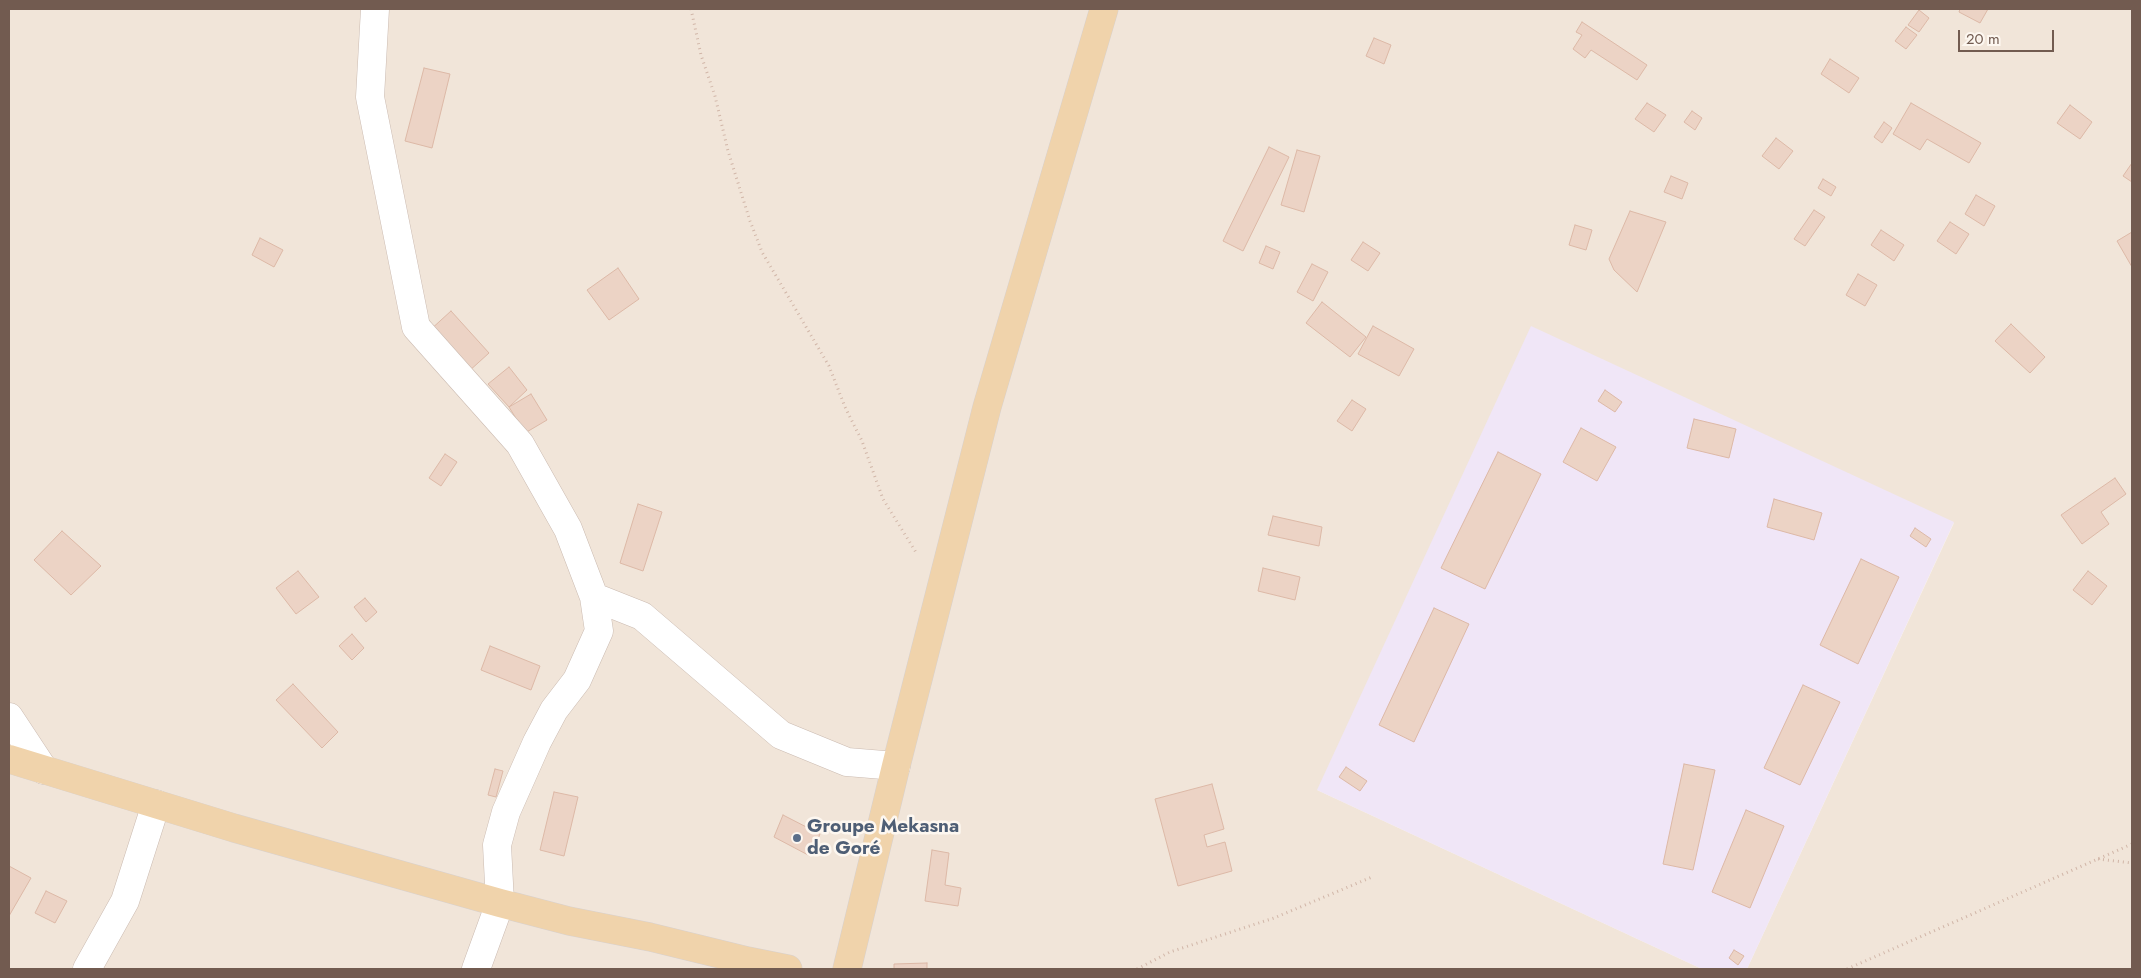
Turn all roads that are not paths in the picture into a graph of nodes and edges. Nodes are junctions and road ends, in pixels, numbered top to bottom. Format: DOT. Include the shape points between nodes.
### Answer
graph roads {
  1 [pos="375,9"];
  2 [pos="1104,9"];
  3 [pos="594,597"];
  4 [pos="9,717"];
  5 [pos="9,759"];
  6 [pos="896,766"];
  7 [pos="44,770"];
  8 [pos="156,804"];
  9 [pos="500,903"];
  10 [pos="86,969"];
  11 [pos="476,969"];
  12 [pos="788,969"];
  13 [pos="847,969"];
  1 -- 3 [label="street" via="370,97 416,327 520,444 568,529"];
  2 -- 6 [label="main road" via="987,406"];
  3 -- 6 [label="street" via="642,616 781,735 847,762"];
  3 -- 9 [label="street" via="599,631 577,680 554,710 537,742 506,812 498,845"];
  4 -- 7 [label="street"];
  5 -- 7 [label="main road"];
  6 -- 13 [label="main road"];
  7 -- 8 [label="main road"];
  8 -- 9 [label="main road"];
  8 -- 10 [label="street" via="125,901"];
  9 -- 11 [label="street"];
  9 -- 12 [label="main road"];
}
